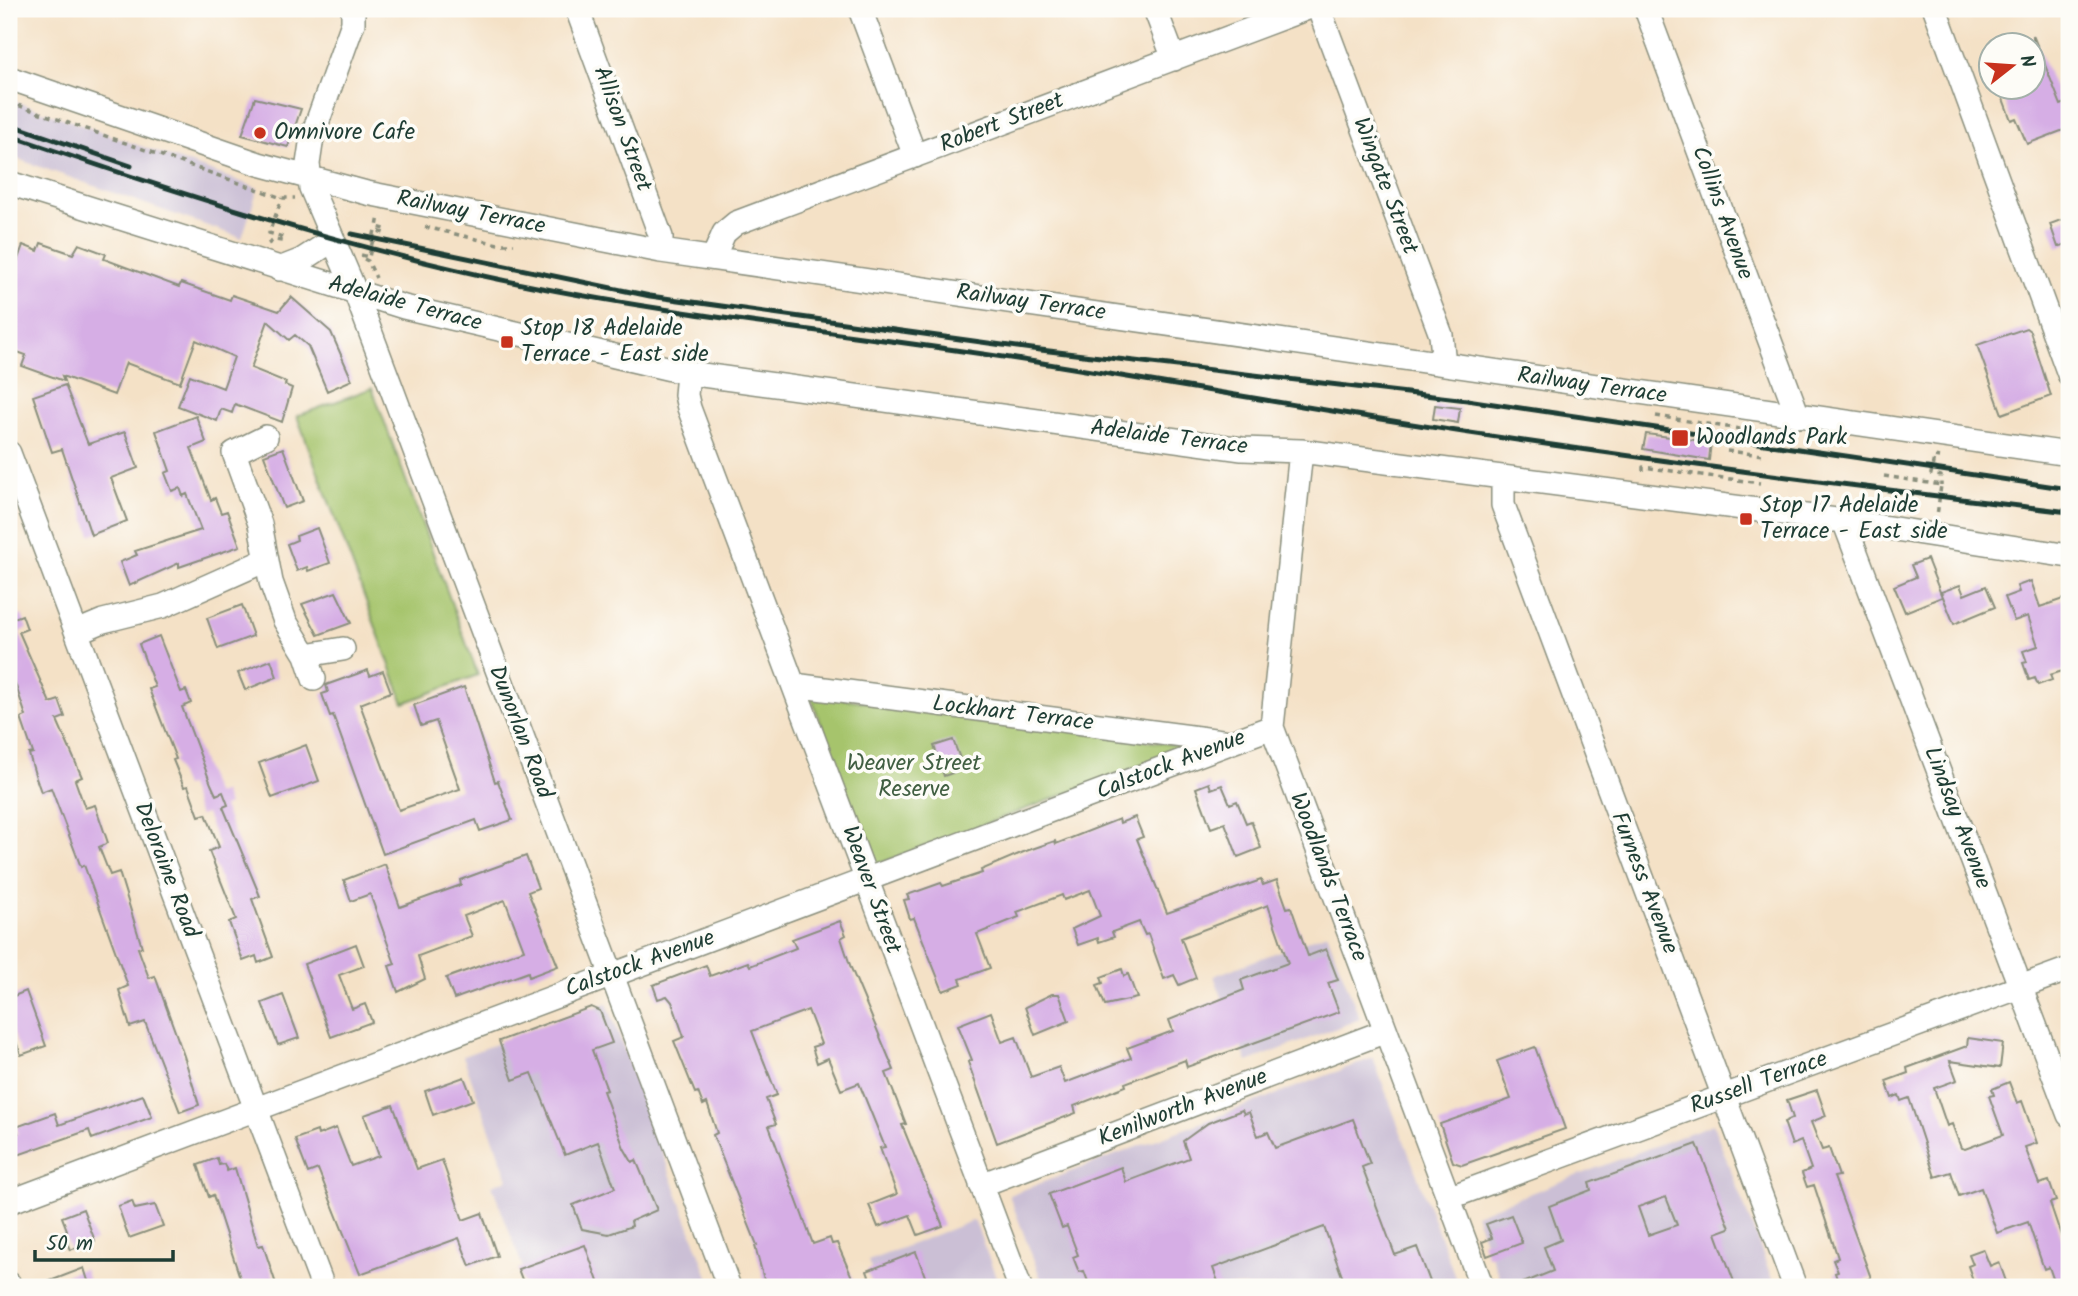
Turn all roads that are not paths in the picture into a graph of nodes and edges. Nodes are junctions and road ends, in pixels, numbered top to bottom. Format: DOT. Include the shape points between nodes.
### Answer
graph roads {
  1 [pos="353,9"];
  2 [pos="577,9"];
  3 [pos="860,9"];
  4 [pos="1155,9"];
  5 [pos="1305,9"];
  6 [pos="1319,9"];
  7 [pos="1646,9"];
  8 [pos="1935,9"];
  9 [pos="1174,59"];
  10 [pos="9,78"];
  11 [pos="915,156"];
  12 [pos="9,183"];
  13 [pos="304,188"];
  14 [pos="333,240"];
  15 [pos="661,251"];
  16 [pos="715,256"];
  17 [pos="268,266"];
  18 [pos="355,291"];
  19 [pos="1444,364"];
  20 [pos="688,373"];
  21 [pos="2069,374"];
  22 [pos="1798,416"];
  23 [pos="266,437"];
  24 [pos="1301,451"];
  25 [pos="9,453"];
  26 [pos="2069,454"];
  27 [pos="1503,477"];
  28 [pos="1844,521"];
  29 [pos="2069,556"];
  30 [pos="266,560"];
  31 [pos="77,632"];
  32 [pos="343,649"];
  33 [pos="306,655"];
  34 [pos="314,679"];
  35 [pos="794,685"];
  36 [pos="1272,727"];
  37 [pos="1233,742"];
  38 [pos="867,880"];
  39 [pos="2069,969"];
  40 [pos="611,974"];
  41 [pos="2021,987"];
  42 [pos="1386,1031"];
  43 [pos="1724,1097"];
  44 [pos="255,1107"];
  45 [pos="2069,1115"];
  46 [pos="981,1185"];
  47 [pos="1448,1198"];
  48 [pos="9,1202"];
  49 [pos="323,1287"];
  50 [pos="729,1287"];
  51 [pos="1020,1287"];
  52 [pos="1482,1287"];
  53 [pos="1795,1287"];
  1 -- 13 [label="street" via="353,23 312,136"];
  2 -- 15 [label="street, Allison Street" via="657,225"];
  3 -- 11 [label="street"];
  4 -- 9 [label="street"];
  5 -- 9 [label="street, Robert Street"];
  6 -- 19 [label="street, Wingate Street" via="1441,335"];
  7 -- 22 [label="street, Collins Avenue"];
  8 -- 21 [label="street"];
  9 -- 11 [label="street, Robert Street"];
  10 -- 13 [label="street, Railway Terrace" via="259,164"];
  11 -- 16 [label="street, Robert Street" via="736,223 724,233"];
  12 -- 17 [label="street, Adelaide Terrace"];
  13 -- 14 [label="street, Dunorlan Road"];
  13 -- 15 [label="street, Railway Terrace" via="367,193"];
  14 -- 17 [label="street, Adelaide Terrace" via="302,260"];
  14 -- 18 [label="street, Dunorlan Road"];
  15 -- 16 [label="street, Railway Terrace"];
  16 -- 19 [label="street, Railway Terrace"];
  17 -- 18 [label="street, Adelaide Terrace"];
  18 -- 20 [label="street, Adelaide Terrace" via="404,307"];
  18 -- 40 [label="street, Dunorlan Road"];
  19 -- 22 [label="street, Railway Terrace"];
  20 -- 24 [label="street, Adelaide Terrace" via="1242,449"];
  20 -- 35 [label="street, Weaver Street" via="689,408"];
  22 -- 26 [label="street, Railway Terrace"];
  23 -- 30 [label="street" via="234,453 260,524"];
  24 -- 27 [label="street, Adelaide Terrace"];
  24 -- 36 [label="street, Woodlands Terrace"];
  25 -- 31 [label="street, Deloraine Road"];
  27 -- 28 [label="street, Adelaide Terrace"];
  27 -- 43 [label="street, Furness Avenue" via="1503,505"];
  28 -- 29 [label="street, Adelaide Terrace"];
  28 -- 41 [label="street, Lindsay Avenue"];
  30 -- 31 [label="street" via="173,602"];
  30 -- 33 [label="street" via="285,621"];
  31 -- 44 [label="street, Deloraine Road"];
  32 -- 33 [label="street"];
  33 -- 34 [label="street"];
  35 -- 37 [label="street, Lockhart Terrace"];
  35 -- 38 [label="street, Weaver Street"];
  36 -- 37 [label="street, Calstock Avenue"];
  36 -- 42 [label="street, Woodlands Terrace"];
  37 -- 38 [label="street, Calstock Avenue"];
  38 -- 40 [label="street, Calstock Avenue"];
  38 -- 46 [label="street, Weaver Street"];
  39 -- 41 [label="street, Russell Terrace"];
  40 -- 44 [label="street, Calstock Avenue"];
  40 -- 50 [label="street, Dunorlan Road"];
  41 -- 43 [label="street, Russell Terrace"];
  41 -- 45 [label="street, Lindsay Avenue"];
  42 -- 46 [label="street, Kenilworth Avenue"];
  42 -- 47 [label="street, Woodlands Terrace"];
  43 -- 47 [label="street, Russell Terrace"];
  43 -- 53 [label="street, Furness Avenue"];
  44 -- 48 [label="street, Calstock Avenue"];
  44 -- 49 [label="street, Deloraine Road"];
  46 -- 51 [label="street, Weaver Street"];
  47 -- 52 [label="street, Woodlands Terrace"];
}
